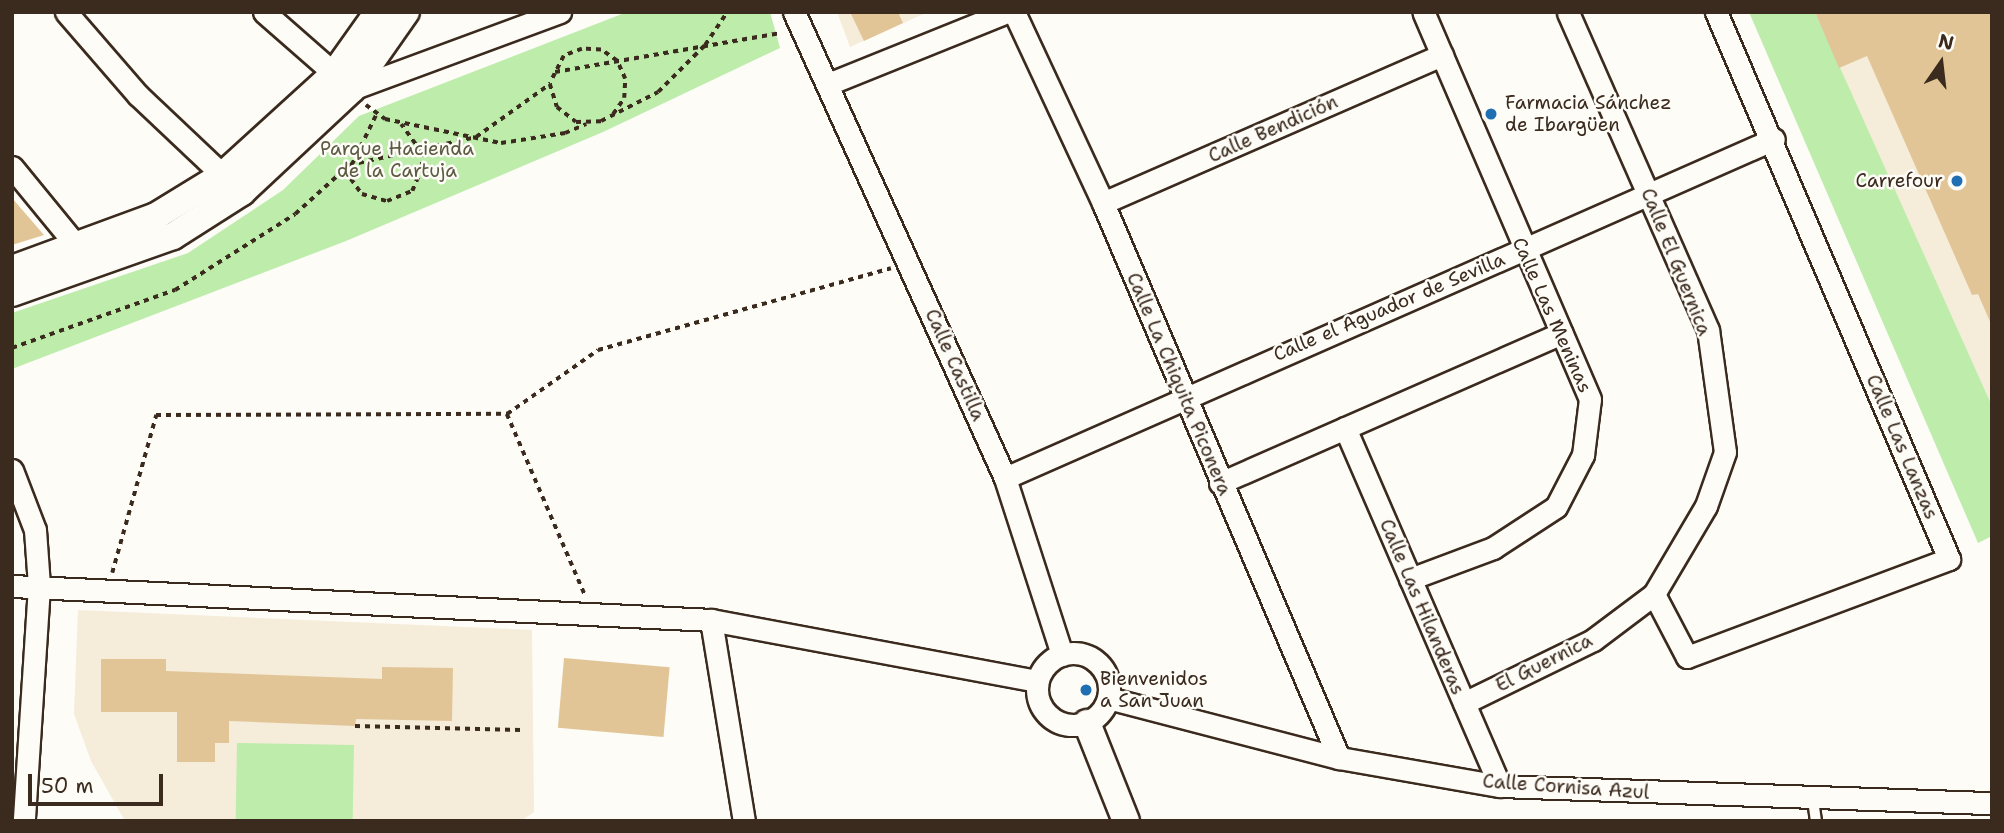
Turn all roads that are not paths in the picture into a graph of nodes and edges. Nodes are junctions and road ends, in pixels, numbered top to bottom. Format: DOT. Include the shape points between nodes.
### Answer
graph roads {
  1 [pos="66,12"];
  2 [pos="264,12"];
  3 [pos="378,12"];
  4 [pos="406,12"];
  5 [pos="560,12"];
  6 [pos="794,12"];
  7 [pos="1007,12"];
  8 [pos="1014,12"];
  9 [pos="1423,12"];
  10 [pos="1568,12"];
  11 [pos="1716,12"];
  12 [pos="1443,55"];
  13 [pos="343,81"];
  14 [pos="828,84"];
  15 [pos="1774,139"];
  16 [pos="12,167"];
  17 [pos="232,184"];
  18 [pos="1649,195"];
  19 [pos="1103,203"];
  20 [pos="1522,249"];
  21 [pos="85,257"];
  22 [pos="12,269"];
  23 [pos="12,293"];
  24 [pos="1561,333"];
  25 [pos="1182,396"];
  26 [pos="1345,428"];
  27 [pos="12,470"];
  28 [pos="1005,478"];
  29 [pos="1220,482"];
  30 [pos="1410,579"];
  31 [pos="12,586"];
  32 [pos="39,586"];
  33 [pos="1654,594"];
  34 [pos="712,620"];
  35 [pos="1062,655"];
  36 [pos="1038,681"];
  37 [pos="1108,698"];
  38 [pos="1464,703"];
  39 [pos="1087,723"];
  40 [pos="732,751"];
  41 [pos="1339,758"];
  42 [pos="1500,786"];
  43 [pos="1992,803"];
  44 [pos="1814,810"];
  45 [pos="24,821"];
  46 [pos="744,821"];
  47 [pos="756,821"];
  48 [pos="1126,821"];
  1 -- 17 [label="street" via="138,95"];
  2 -- 13 [label="street"];
  3 -- 13 [label="street"];
  4 -- 13 [label="street"];
  5 -- 13 [label="street"];
  6 -- 14 [label="street, Calle Castilla"];
  7 -- 14 [label="street"];
  8 -- 19 [label="street, Calle La Chiquita Piconera"];
  9 -- 12 [label="street, Calle Las Meninas"];
  10 -- 18 [label="street, Calle El Guernica"];
  11 -- 15 [label="street, Calle Las Lanzas"];
  12 -- 19 [label="street, Calle Bendición"];
  12 -- 20 [label="street, Calle Las Meninas"];
  13 -- 17 [label="street"];
  14 -- 28 [label="street, Calle Castilla"];
  15 -- 18 [label="street, Calle el Aguador de Sevilla"];
  15 -- 33 [label="street, Calle Las Lanzas" via="1949,559 1687,657"];
  16 -- 21 [label="street"];
  17 -- 21 [label="street" via="156,216"];
  18 -- 20 [label="street, Calle el Aguador de Sevilla"];
  18 -- 33 [label="street, Calle El Guernica" via="1708,330 1725,452 1706,506"];
  19 -- 25 [label="street, Calle La Chiquita Piconera"];
  20 -- 24 [label="street, Calle Las Meninas"];
  20 -- 25 [label="street, Calle el Aguador de Sevilla"];
  21 -- 22 [label="street"];
  21 -- 23 [label="street"];
  24 -- 26 [label="street"];
  24 -- 30 [label="street, Calle Las Meninas" via="1590,400 1583,455 1556,507 1493,548"];
  25 -- 28 [label="street, Calle el Aguador de Sevilla"];
  25 -- 29 [label="street, Calle La Chiquita Piconera"];
  26 -- 29 [label="street"];
  26 -- 30 [label="street, Calle Las Hilanderas"];
  27 -- 32 [label="street" via="25,492 35,530"];
  28 -- 35 [label="street, Calle Castilla"];
  29 -- 41 [label="street, Calle La Chiquita Piconera"];
  30 -- 38 [label="street, Calle Las Hilanderas"];
  31 -- 32 [label="street"];
  32 -- 34 [label="street"];
  32 -- 45 [label="street"];
  33 -- 38 [label="street, El Guernica" via="1593,640"];
  34 -- 36 [label="street"];
  34 -- 40 [label="street"];
  35 -- 36 [label="street" via="1046,664"];
  35 -- 37 [label="street" via="1082,655 1100,666"];
  36 -- 39 [label="street" via="1039,703 1054,720"];
  37 -- 39 [label="street"];
  37 -- 41 [label="street, Calle Cornisa Azul"];
  38 -- 42 [label="street, Calle Las Hilanderas"];
  39 -- 48 [label="street"];
  40 -- 46 [label="street"];
  40 -- 47 [label="street"];
  41 -- 42 [label="street, Calle Cornisa Azul"];
  42 -- 44 [label="street, Calle Cornisa Azul"];
  43 -- 44 [label="street, Calle Cornisa Azul"];
}
